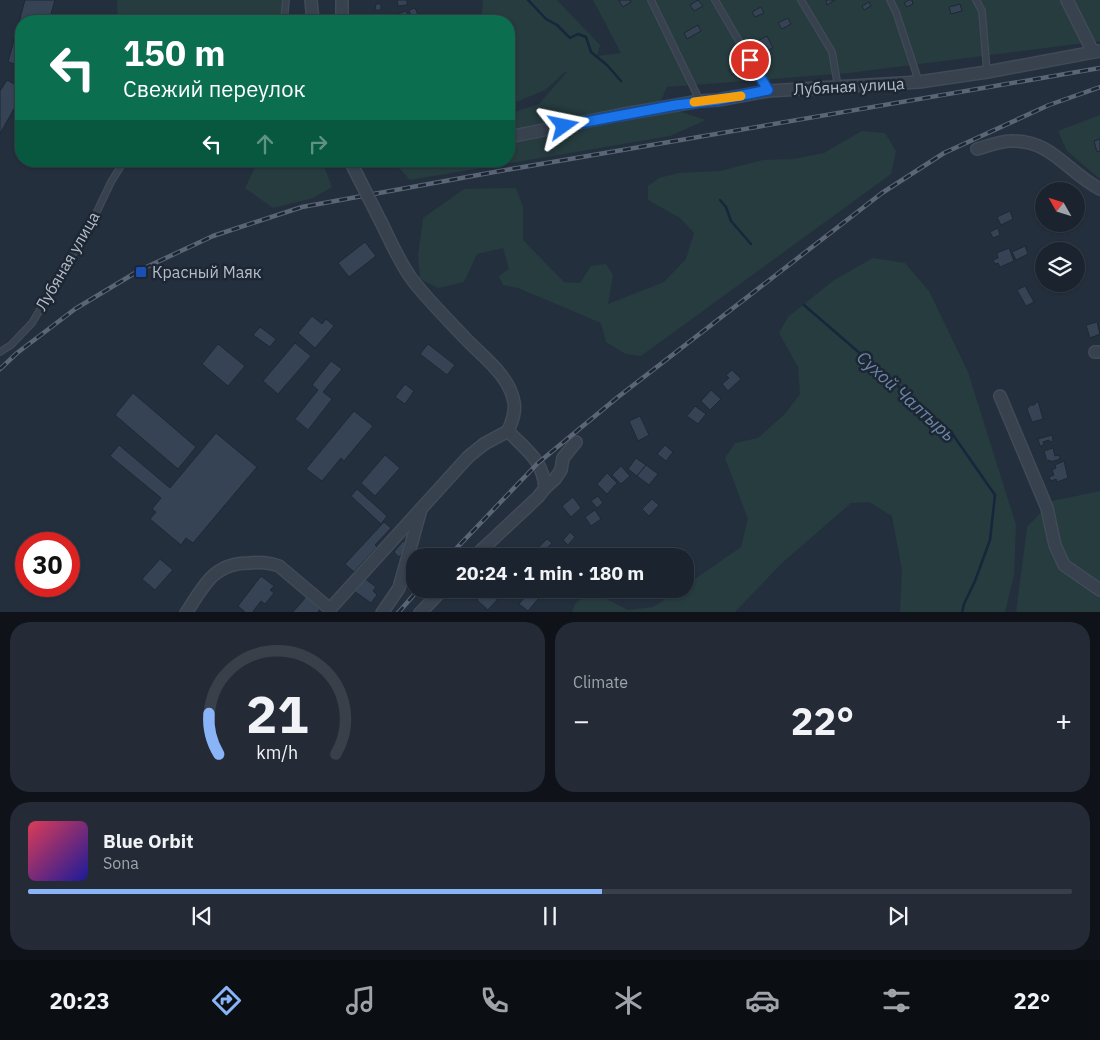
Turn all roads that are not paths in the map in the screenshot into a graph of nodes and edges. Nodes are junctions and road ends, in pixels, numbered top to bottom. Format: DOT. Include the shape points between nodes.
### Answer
graph roads {
  1 [pos="286,0"];
  2 [pos="311,0"];
  3 [pos="342,0"];
  4 [pos="651,0"];
  5 [pos="716,0"];
  6 [pos="802,0"];
  7 [pos="890,0"];
  8 [pos="976,0"];
  9 [pos="1068,0"];
  10 [pos="285,15"];
  11 [pos="312,15"];
  12 [pos="342,15"];
  13 [pos="1096,51"];
  14 [pos="987,72"];
  15 [pos="919,82"];
  16 [pos="838,88"];
  17 [pos="768,90"];
  18 [pos="700,101"];
  19 [pos="515,137"];
  20 [pos="977,148"];
  21 [pos="120,167"];
  22 [pos="353,167"];
  23 [pos="1100,189"];
  24 [pos="0,352"];
  25 [pos="1000,396"];
  26 [pos="508,431"];
  27 [pos="576,442"];
  28 [pos="545,488"];
  29 [pos="421,508"];
  30 [pos="484,548"];
  31 [pos="1100,590"];
  32 [pos="434,598"];
  33 [pos="328,611"];
  34 [pos="186,612"];
  35 [pos="382,612"];
  36 [pos="420,612"];
  1 -- 10 [label="lane"];
  2 -- 11 [label="street"];
  3 -- 12 [label="street"];
  4 -- 18 [label="lane"];
  5 -- 17 [label="lane"];
  6 -- 16 [label="lane" via="832,52"];
  7 -- 15 [label="lane"];
  8 -- 14 [label="lane" via="982,11"];
  9 -- 13 [label="street"];
  13 -- 14 [label="street, Лубяная улица"];
  14 -- 15 [label="street, Лубяная улица"];
  15 -- 16 [label="street, Лубяная улица"];
  16 -- 17 [label="street, Лубяная улица"];
  17 -- 18 [label="street, Лубяная улица"];
  18 -- 19 [label="street, Лубяная улица"];
  20 -- 23 [label="street" via="1009,141 1029,142 1046,148 1086,182"];
  21 -- 24 [label="lane, Лубяная улица" via="32,323 11,346"];
  22 -- 26 [label="street, bridge" via="413,281 498,370 508,387 514,402 514,415"];
  25 -- 31 [label="street" via="1047,508 1055,545 1064,565"];
  26 -- 28 [label="street" via="538,462 544,474"];
  26 -- 29 [label="street" via="468,457"];
  27 -- 28 [label="street" via="563,458 555,478"];
  28 -- 30 [label="street"];
  29 -- 33 [label="street"];
  29 -- 35 [label="street" via="399,588"];
  32 -- 36 [label="street"];
  33 -- 34 [label="street" via="279,566 269,562 240,563 218,570"];
}
